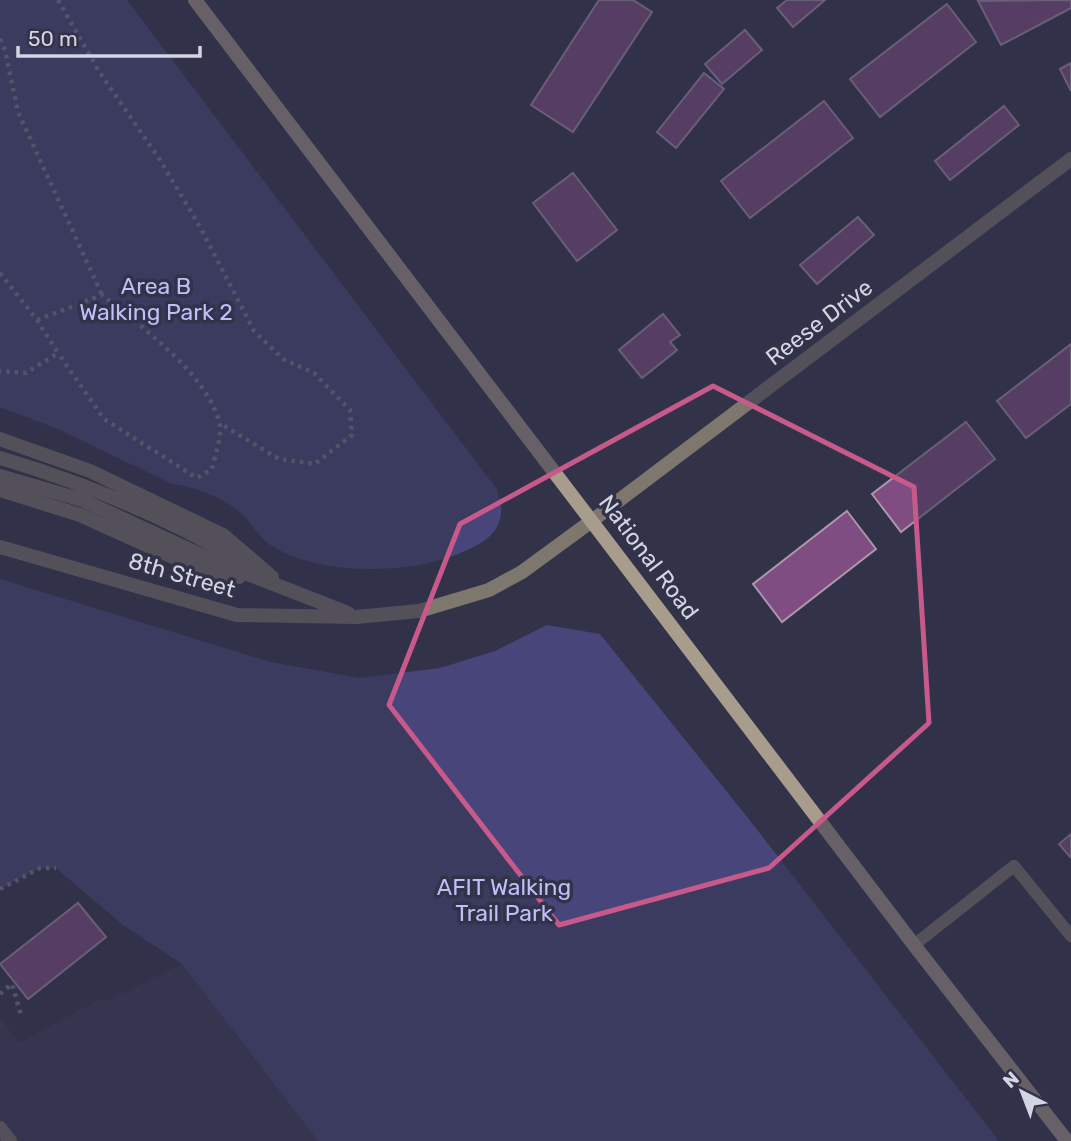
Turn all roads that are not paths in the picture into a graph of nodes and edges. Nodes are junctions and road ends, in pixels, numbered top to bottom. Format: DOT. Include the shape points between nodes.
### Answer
graph roads {
  1 [pos="195,0"];
  2 [pos="1071,159"];
  3 [pos="0,439"];
  4 [pos="15,443"];
  5 [pos="5,460"];
  6 [pos="1,485"];
  7 [pos="593,520"];
  8 [pos="0,547"];
  9 [pos="281,584"];
  10 [pos="356,617"];
  11 [pos="1071,936"];
  12 [pos="914,945"];
  13 [pos="0,1128"];
  14 [pos="10,1141"];
  15 [pos="1068,1141"];
  1 -- 7 [label="main road, National Road"];
  2 -- 7 [label="street, Reese Drive"];
  3 -- 4 [label="street"];
  4 -- 5 [label="lane"];
  4 -- 9 [label="street" via="90,471 223,535"];
  5 -- 6 [label="lane"];
  5 -- 9 [label="street" via="148,514 217,546"];
  6 -- 9 [label="street" via="202,570"];
  7 -- 10 [label="street, 8th Street" via="489,590 419,611"];
  7 -- 12 [label="main road, National Road"];
  8 -- 10 [label="street, 8th Street" via="237,615"];
  9 -- 10 [label="street, 8th Street"];
  11 -- 12 [label="lane" via="1014,866"];
  12 -- 15 [label="main road, National Road"];
  13 -- 14 [label="street"];
}
